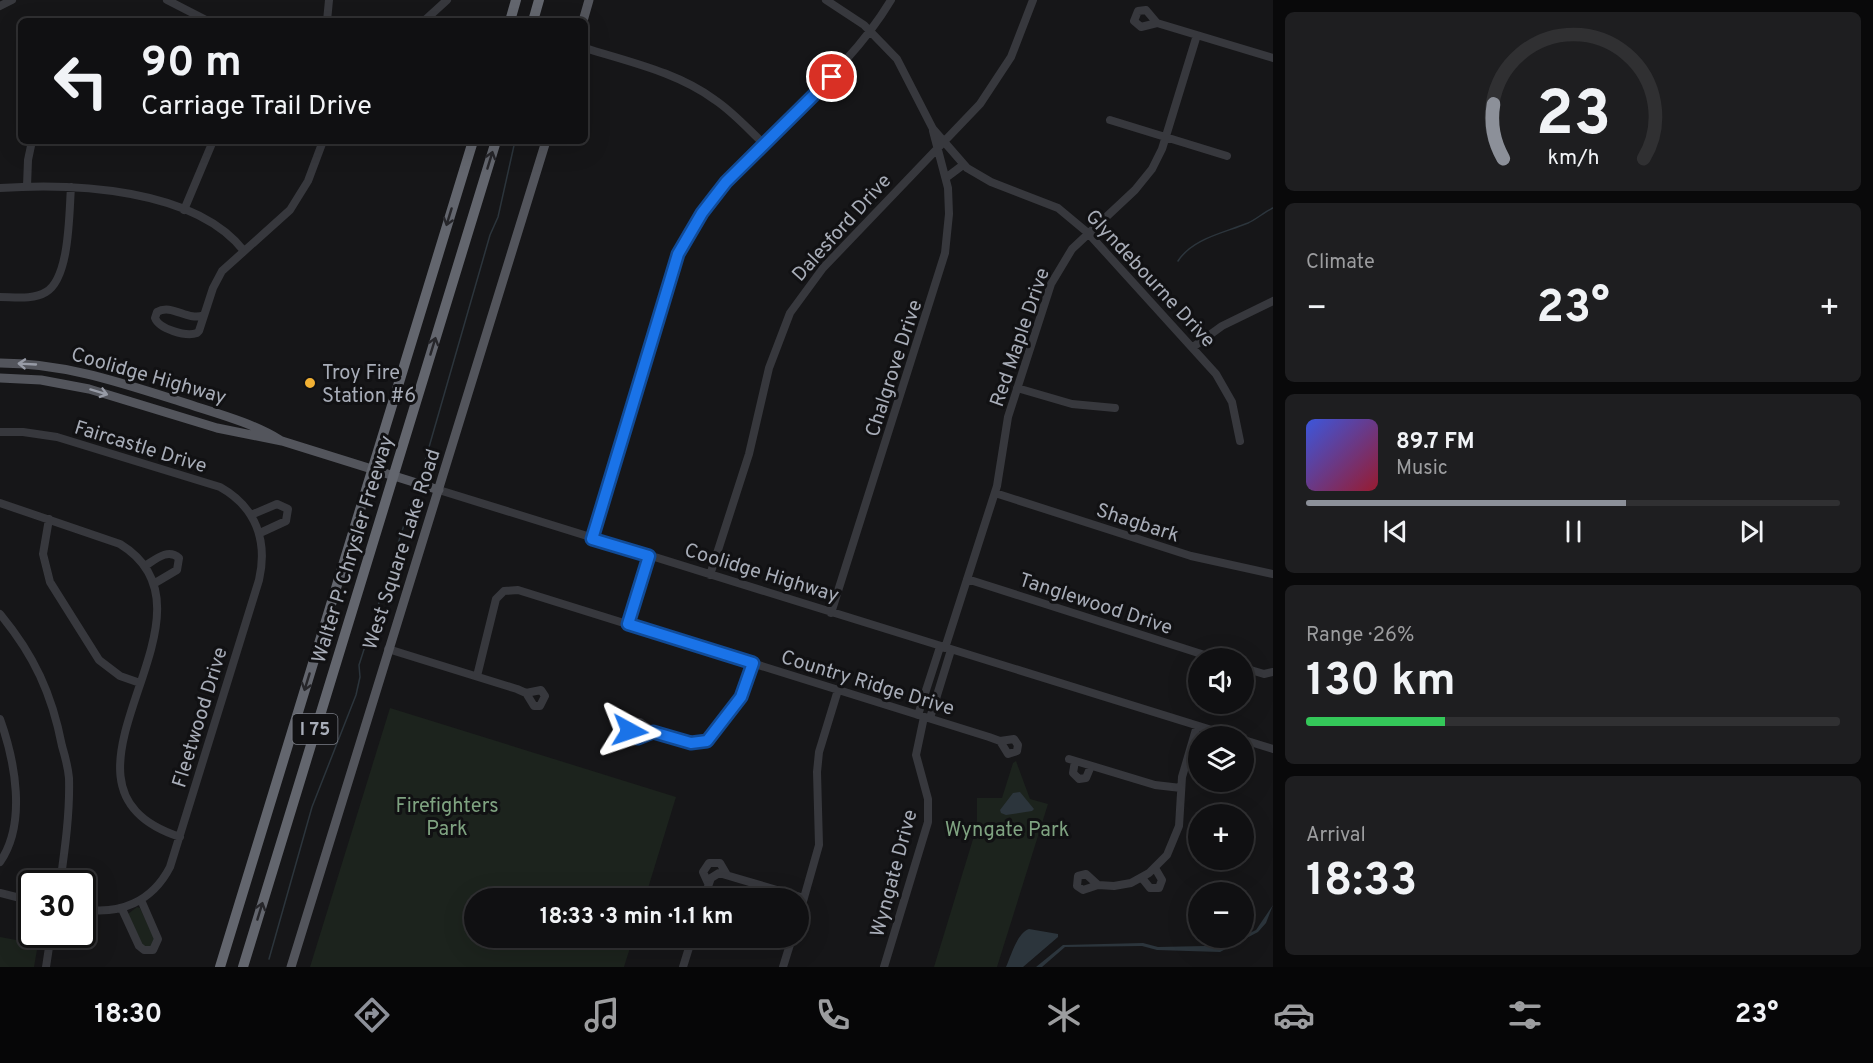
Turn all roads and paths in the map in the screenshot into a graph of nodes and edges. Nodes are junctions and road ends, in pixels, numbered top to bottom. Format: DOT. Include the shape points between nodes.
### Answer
graph roads {
  1 [pos="12,0"];
  2 [pos="167,0"];
  3 [pos="329,0"];
  4 [pos="447,0"];
  5 [pos="516,0"];
  6 [pos="539,0"];
  7 [pos="589,0"];
  8 [pos="826,0"];
  9 [pos="891,0"];
  10 [pos="1033,0"];
  11 [pos="182,3"];
  12 [pos="0,6"];
  13 [pos="204,18"];
  14 [pos="327,18"];
  15 [pos="427,18"];
  16 [pos="511,18"];
  17 [pos="534,18"];
  18 [pos="584,18"];
  19 [pos="1157,23"];
  20 [pos="871,32"];
  21 [pos="1197,35"];
  22 [pos="588,49"];
  23 [pos="1273,58"];
  24 [pos="1110,120"];
  25 [pos="933,129"];
  26 [pos="1166,137"];
  27 [pos="944,141"];
  28 [pos="31,144"];
  29 [pos="212,144"];
  30 [pos="322,144"];
  31 [pos="472,144"];
  32 [pos="495,144"];
  33 [pos="545,144"];
  34 [pos="764,144"];
  35 [pos="937,149"];
  36 [pos="1227,156"];
  37 [pos="963,165"];
  38 [pos="946,177"];
  39 [pos="27,186"];
  40 [pos="71,187"];
  41 [pos="0,189"];
  42 [pos="184,210"];
  43 [pos="1088,233"];
  44 [pos="244,251"];
  45 [pos="0,297"];
  46 [pos="1273,301"];
  47 [pos="204,315"];
  48 [pos="1193,347"];
  49 [pos="0,363"];
  50 [pos="0,378"];
  51 [pos="1017,388"];
  52 [pos="1115,408"];
  53 [pos="0,432"];
  54 [pos="282,441"];
  55 [pos="1240,441"];
  56 [pos="439,490"];
  57 [pos="995,493"];
  58 [pos="0,503"];
  59 [pos="251,515"];
  60 [pos="49,519"];
  61 [pos="256,524"];
  62 [pos="260,533"];
  63 [pos="592,539"];
  64 [pos="649,556"];
  65 [pos="146,566"];
  66 [pos="1273,574"];
  67 [pos="710,575"];
  68 [pos="967,579"];
  69 [pos="155,583"];
  70 [pos="831,613"];
  71 [pos="0,614"];
  72 [pos="628,624"];
  73 [pos="945,648"];
  74 [pos="388,649"];
  75 [pos="1188,650"];
  76 [pos="753,663"];
  77 [pos="1254,671"];
  78 [pos="1273,672"];
  79 [pos="477,676"];
  80 [pos="140,683"];
  81 [pos="838,690"];
  82 [pos="526,693"];
  83 [pos="924,717"];
  84 [pos="0,719"];
  85 [pos="1197,726"];
  86 [pos="653,732"];
  87 [pos="1000,741"];
  88 [pos="1254,743"];
  89 [pos="1273,749"];
  90 [pos="1188,759"];
  91 [pos="1091,766"];
  92 [pos="1180,788"];
  93 [pos="180,837"];
  94 [pos="0,862"];
  95 [pos="1155,868"];
  96 [pos="62,870"];
  97 [pos="727,874"];
  98 [pos="1142,878"];
  99 [pos="708,883"];
  100 [pos="1098,885"];
  101 [pos="707,888"];
  102 [pos="772,888"];
  103 [pos="807,888"];
  104 [pos="0,893"];
  105 [pos="18,898"];
  106 [pos="141,900"];
  107 [pos="122,909"];
  108 [pos="96,911"];
  109 [pos="49,948"];
  110 [pos="689,948"];
  111 [pos="789,948"];
  112 [pos="46,967"];
  113 [pos="220,967"];
  114 [pos="243,967"];
  115 [pos="291,967"];
  116 [pos="683,967"];
  117 [pos="783,967"];
  118 [pos="884,967"];
  1 -- 12 [label="street"];
  2 -- 11 [label="street"];
  3 -- 14 [label="street"];
  4 -- 15 [label="street"];
  5 -- 16 [label="highway"];
  6 -- 17 [label="highway"];
  7 -- 18 [label="main road"];
  8 -- 20 [label="street, Glyndebourne Drive"];
  9 -- 20 [label="street"];
  10 -- 27 [label="street, Dalesford Drive" via="1011,57 992,89"];
  11 -- 13 [label="street"];
  19 -- 21 [label="street"];
  20 -- 25 [label="street, Glyndebourne Drive" via="903,68"];
  20 -- 34 [label="street"];
  21 -- 23 [label="street"];
  21 -- 26 [label="street, Red Maple Drive"];
  22 -- 34 [label="street" via="654,70 702,91"];
  24 -- 26 [label="street"];
  25 -- 27 [label="street, Glyndebourne Drive"];
  25 -- 35 [label="street, Chalgrove Drive"];
  26 -- 36 [label="street"];
  26 -- 43 [label="street, Red Maple Drive" via="1148,176"];
  27 -- 35 [label="street, Dalesford Drive"];
  27 -- 37 [label="street, Glyndebourne Drive"];
  28 -- 39 [label="street"];
  29 -- 42 [label="street"];
  30 -- 44 [label="street" via="313,171 295,202 276,225"];
  31 -- 113 [label="highway, Walter P. Chrysler Freeway / I 75, one-way"];
  114 -- 32 [label="highway, Walter P. Chrysler Freeway / I 75, one-way"];
  33 -- 56 [label="main road, West Square Lake Road"];
  34 -- 63 [label="street" via="717,193 678,254"];
  35 -- 38 [label="street, Chalgrove Drive"];
  35 -- 67 [label="street, Dalesford Drive" via="823,268 790,313 772,357 749,454"];
  37 -- 38 [label="street"];
  37 -- 43 [label="street, Glyndebourne Drive" via="991,182 1058,208"];
  38 -- 70 [label="street, Chalgrove Drive" via="950,214 943,264"];
  39 -- 40 [label="street"];
  39 -- 41 [label="street"];
  40 -- 42 [label="street" via="136,196"];
  40 -- 45 [label="street" via="65,249 55,283 38,295"];
  42 -- 44 [label="street" via="215,224"];
  43 -- 48 [label="street, Glyndebourne Drive"];
  43 -- 51 [label="street, Red Maple Drive" via="1067,255 1051,284"];
  44 -- 47 [label="street" via="217,279"];
  46 -- 48 [label="street" via="1222,326"];
  47 -- 47 [label="street" via="193,318 162,309 155,318 162,327 191,335 199,331"];
  48 -- 55 [label="street, Glyndebourne Drive" via="1227,391"];
  54 -- 49 [label="main road, Coolidge Highway, one-way" via="220,414 95,375 49,366"];
  50 -- 54 [label="main road, Coolidge Highway, one-way" via="74,385 217,428"];
  51 -- 52 [label="street" via="1072,404"];
  51 -- 57 [label="street, Red Maple Drive"];
  53 -- 59 [label="street, Faircastle Drive" via="57,437 212,484 233,495"];
  54 -- 56 [label="main road, Coolidge Highway"];
  56 -- 63 [label="street, Coolidge Highway"];
  56 -- 74 [label="main road, West Square Lake Road"];
  57 -- 66 [label="street, Shagbark" via="1191,556"];
  57 -- 68 [label="street, Red Maple Drive"];
  58 -- 60 [label="street"];
  59 -- 61 [label="street, Faircastle Drive"];
  59 -- 62 [label="street" via="277,504 288,509 286,521"];
  60 -- 65 [label="street" via="120,544"];
  60 -- 80 [label="street" via="43,554 50,582 99,660 120,676"];
  61 -- 62 [label="street, Fleetwood Drive"];
  62 -- 93 [label="street, Fleetwood Drive" via="263,555 259,580"];
  63 -- 64 [label="street, Coolidge Highway"];
  64 -- 67 [label="street, Coolidge Highway"];
  64 -- 72 [label="street"];
  65 -- 69 [label="street"];
  65 -- 69 [label="street" via="168,553 179,558 177,570"];
  67 -- 70 [label="street, Coolidge Highway"];
  68 -- 73 [label="street, Red Maple Drive"];
  68 -- 75 [label="street, Tanglewood Drive"];
  69 -- 80 [label="street" via="158,622"];
  70 -- 73 [label="street, Coolidge Highway"];
  71 -- 96 [label="street" via="19,636 42,675 58,723 69,776"];
  72 -- 76 [label="street, Country Ridge Drive"];
  72 -- 79 [label="street, Country Ridge Drive" via="507,590 494,604"];
  73 -- 83 [label="street, Wyngate Drive"];
  73 -- 83 [label="street, Wyngate Drive"];
  73 -- 85 [label="street, Coolidge Highway"];
  74 -- 79 [label="street"];
  74 -- 115 [label="main road, West Square Lake Road"];
  76 -- 81 [label="street, Country Ridge Drive"];
  76 -- 86 [label="street" via="741,697 707,741 691,743"];
  77 -- 78 [label="street"];
  79 -- 82 [label="street"];
  80 -- 93 [label="street" via="119,756 123,787 143,818"];
  81 -- 83 [label="street, Country Ridge Drive"];
  81 -- 103 [label="street" via="819,752 819,845"];
  83 -- 87 [label="street, Country Ridge Drive"];
  83 -- 118 [label="street, Wyngate Drive" via="916,755 928,799 928,822"];
  84 -- 94 [label="street" via="11,759 15,799 12,835"];
  88 -- 89 [label="street"];
  90 -- 92 [label="street"];
  91 -- 91 [label="street" via="1072,760 1078,779 1086,778"];
  91 -- 92 [label="street" via="1155,785"];
  92 -- 95 [label="street" via="1177,834 1171,849"];
  93 -- 106 [label="street, Fleetwood Drive" via="166,875"];
  95 -- 98 [label="street"];
  95 -- 98 [label="street" via="1162,880 1159,888 1150,888"];
  97 -- 99 [label="street" via="716,873"];
  97 -- 99 [label="street" via="720,863 709,863 703,872"];
  97 -- 102 [label="street"];
  98 -- 100 [label="street" via="1122,885"];
  99 -- 101 [label="street"];
  104 -- 105 [label="street"];
  106 -- 107 [label="street, Fleetwood Drive"];
  106 -- 107 [label="street" via="158,939 153,950 139,946"];
  107 -- 108 [label="street, Fleetwood Drive"];
  109 -- 112 [label="street"];
  110 -- 116 [label="street"];
  111 -- 117 [label="street"];
}
